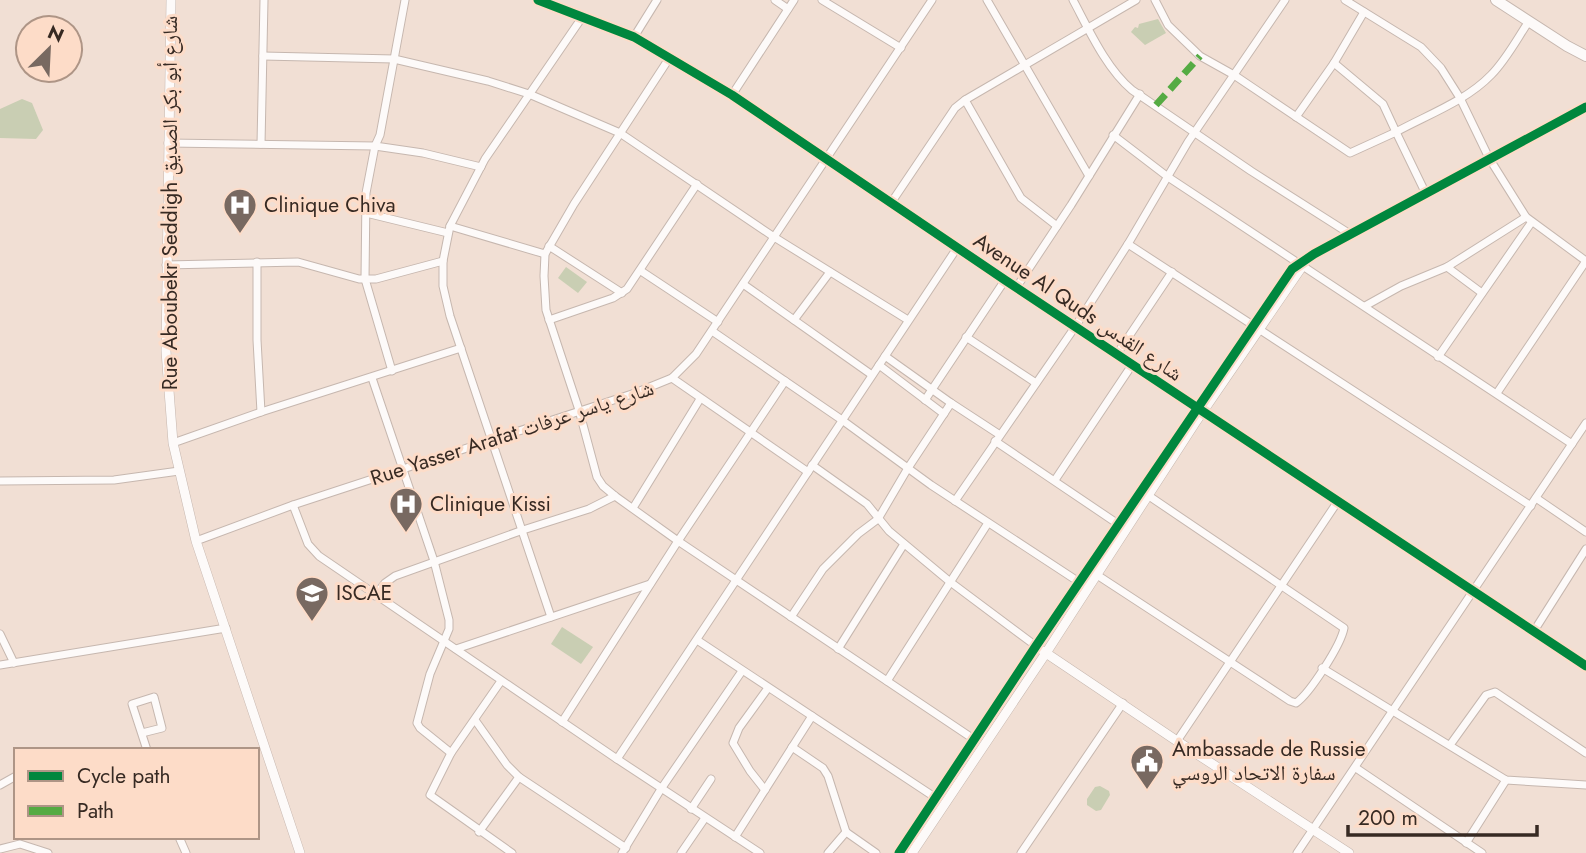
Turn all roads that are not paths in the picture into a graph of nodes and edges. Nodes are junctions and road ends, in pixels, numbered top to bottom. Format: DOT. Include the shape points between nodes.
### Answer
graph roads {
  1 [pos="172,0"];
  2 [pos="264,0"];
  3 [pos="405,0"];
  4 [pos="538,0"];
  5 [pos="657,0"];
  6 [pos="775,0"];
  7 [pos="794,0"];
  8 [pos="822,0"];
  9 [pos="932,0"];
  10 [pos="988,0"];
  11 [pos="1073,0"];
  12 [pos="1136,0"];
  13 [pos="1155,0"];
  14 [pos="1284,0"];
  15 [pos="1346,0"];
  16 [pos="1496,0"];
  17 [pos="788,9"];
  18 [pos="1364,12"];
  19 [pos="583,16"];
  20 [pos="1529,21"];
  21 [pos="1088,27"];
  22 [pos="634,37"];
  23 [pos="1567,46"];
  24 [pos="901,48"];
  25 [pos="1586,56"];
  26 [pos="262,57"];
  27 [pos="670,57"];
  28 [pos="394,59"];
  29 [pos="1024,63"];
  30 [pos="1334,63"];
  31 [pos="1586,65"];
  32 [pos="1234,75"];
  33 [pos="529,94"];
  34 [pos="1140,94"];
  35 [pos="732,95"];
  36 [pos="1460,98"];
  37 [pos="965,100"];
  38 [pos="1585,107"];
  39 [pos="1296,117"];
  40 [pos="1196,131"];
  41 [pos="1396,132"];
  42 [pos="620,133"];
  43 [pos="1113,135"];
  44 [pos="168,143"];
  45 [pos="261,144"];
  46 [pos="376,146"];
  47 [pos="1489,159"];
  48 [pos="827,160"];
  49 [pos="481,167"];
  50 [pos="1089,176"];
  51 [pos="1168,177"];
  52 [pos="696,184"];
  53 [pos="1426,194"];
  54 [pos="891,203"];
  55 [pos="366,213"];
  56 [pos="1528,220"];
  57 [pos="1057,226"];
  58 [pos="449,229"];
  59 [pos="1350,234"];
  60 [pos="774,237"];
  61 [pos="1128,243"];
  62 [pos="957,248"];
  63 [pos="547,250"];
  64 [pos="443,261"];
  65 [pos="1586,261"];
  66 [pos="257,262"];
  67 [pos="1303,262"];
  68 [pos="166,265"];
  69 [pos="1447,267"];
  70 [pos="641,271"];
  71 [pos="830,272"];
  72 [pos="1172,272"];
  73 [pos="365,279"];
  74 [pos="1005,280"];
  75 [pos="743,284"];
  76 [pos="1016,288"];
  77 [pos="622,293"];
  78 [pos="1482,293"];
  79 [pos="1365,306"];
  80 [pos="549,320"];
  81 [pos="794,320"];
  82 [pos="908,320"];
  83 [pos="718,322"];
  84 [pos="1075,327"];
  85 [pos="1256,327"];
  86 [pos="712,331"];
  87 [pos="966,337"];
  88 [pos="461,348"];
  89 [pos="1117,354"];
  90 [pos="885,356"];
  91 [pos="1438,357"];
  92 [pos="879,365"];
  93 [pos="1132,365"];
  94 [pos="392,371"];
  95 [pos="873,375"];
  96 [pos="372,378"];
  97 [pos="671,378"];
  98 [pos="785,381"];
  99 [pos="1035,383"];
  100 [pos="932,390"];
  101 [pos="1497,393"];
  102 [pos="700,399"];
  103 [pos="925,400"];
  104 [pos="951,404"];
  105 [pos="1200,409"];
  106 [pos="579,410"];
  107 [pos="261,412"];
  108 [pos="944,414"];
  109 [pos="842,420"];
  110 [pos="1586,423"];
  111 [pos="750,433"];
  112 [pos="998,438"];
  113 [pos="493,440"];
  114 [pos="1574,441"];
  115 [pos="173,443"];
  116 [pos="1586,444"];
  117 [pos="810,468"];
  118 [pos="908,468"];
  119 [pos="403,469"];
  120 [pos="179,471"];
  121 [pos="1055,480"];
  122 [pos="0,481"];
  123 [pos="615,496"];
  124 [pos="1149,496"];
  125 [pos="1536,498"];
  126 [pos="956,501"];
  127 [pos="1338,501"];
  128 [pos="293,505"];
  129 [pos="1531,506"];
  130 [pos="633,508"];
  131 [pos="878,519"];
  132 [pos="988,523"];
  133 [pos="1118,524"];
  134 [pos="523,530"];
  135 [pos="1586,532"];
  136 [pos="196,541"];
  137 [pos="678,541"];
  138 [pos="904,544"];
  139 [pos="1586,549"];
  140 [pos="434,561"];
  141 [pos="1093,572"];
  142 [pos="736,580"];
  143 [pos="949,582"];
  144 [pos="650,584"];
  145 [pos="1084,585"];
  146 [pos="1281,586"];
  147 [pos="1474,591"];
  148 [pos="375,596"];
  149 [pos="551,617"];
  150 [pos="791,617"];
  151 [pos="226,628"];
  152 [pos="1534,631"];
  153 [pos="0,634"];
  154 [pos="697,640"];
  155 [pos="443,642"];
  156 [pos="1036,646"];
  157 [pos="456,649"];
  158 [pos="838,649"];
  159 [pos="1046,653"];
  160 [pos="14,663"];
  161 [pos="1229,663"];
  162 [pos="0,666"];
  163 [pos="1586,666"];
  164 [pos="1322,668"];
  165 [pos="742,671"];
  166 [pos="501,681"];
  167 [pos="887,681"];
  168 [pos="768,688"];
  169 [pos="1124,703"];
  170 [pos="1392,711"];
  171 [pos="811,716"];
  172 [pos="475,720"];
  173 [pos="562,722"];
  174 [pos="142,733"];
  175 [pos="975,740"];
  176 [pos="1177,741"];
  177 [pos="1450,745"];
  178 [pos="792,747"];
  179 [pos="146,748"];
  180 [pos="451,753"];
  181 [pos="1586,753"];
  182 [pos="617,759"];
  183 [pos="1356,768"];
  184 [pos="519,777"];
  185 [pos="711,779"];
  186 [pos="1506,780"];
  187 [pos="1586,785"];
  188 [pos="661,789"];
  189 [pos="765,790"];
  190 [pos="936,798"];
  191 [pos="691,809"];
  192 [pos="705,818"];
  193 [pos="1314,830"];
  194 [pos="479,832"];
  195 [pos="846,832"];
  196 [pos="735,836"];
  197 [pos="1466,843"];
  198 [pos="0,849"];
  199 [pos="624,850"];
  200 [pos="299,852"];
  201 [pos="758,852"];
  202 [pos="915,852"];
  203 [pos="48,853"];
  204 [pos="512,853"];
  205 [pos="681,853"];
  206 [pos="828,853"];
  207 [pos="876,853"];
  208 [pos="899,853"];
  209 [pos="1021,853"];
  210 [pos="1297,853"];
  211 [pos="1349,853"];
  212 [pos="1482,853"];
  1 -- 44 [label="street, Rue Aboubekr Seddigh شارع أبو بكر الصديق"];
  2 -- 26 [label="street"];
  3 -- 28 [label="street"];
  4 -- 19 [label="street, Avenue Al Quds شارع القدس"];
  5 -- 22 [label="street"];
  6 -- 17 [label="street"];
  7 -- 17 [label="street"];
  8 -- 24 [label="street"];
  9 -- 24 [label="street, Rue Yasser Arafat شارع ياسر عرفات"];
  10 -- 29 [label="street"];
  11 -- 21 [label="street"];
  12 -- 21 [label="street"];
  13 -- 32 [label="street" via="1168,25 1199,56"];
  14 -- 32 [label="street"];
  15 -- 18 [label="street"];
  16 -- 20 [label="main road"];
  17 -- 35 [label="street"];
  18 -- 30 [label="street"];
  18 -- 36 [label="street" via="1421,47"];
  19 -- 22 [label="street, Avenue Al Quds شارع القدس"];
  19 -- 33 [label="street"];
  20 -- 23 [label="main road"];
  20 -- 36 [label="street" via="1494,73"];
  21 -- 29 [label="street"];
  21 -- 34 [label="street" via="1125,83"];
  22 -- 27 [label="street, Avenue Al Quds شارع القدس"];
  23 -- 25 [label="main road"];
  23 -- 31 [label="main road"];
  24 -- 48 [label="street, Rue Yasser Arafat شارع ياسر عرفات"];
  26 -- 28 [label="street"];
  26 -- 45 [label="street"];
  27 -- 35 [label="street, Avenue Al Quds شارع القدس"];
  27 -- 42 [label="street"];
  28 -- 33 [label="street"];
  28 -- 46 [label="street"];
  29 -- 37 [label="street"];
  29 -- 50 [label="street"];
  30 -- 39 [label="street"];
  30 -- 41 [label="street" via="1383,104"];
  32 -- 39 [label="street"];
  32 -- 40 [label="street"];
  33 -- 42 [label="street"];
  33 -- 49 [label="street"];
  34 -- 40 [label="street"];
  34 -- 43 [label="street"];
  35 -- 48 [label="street, Avenue Al Quds شارع القدس"];
  36 -- 41 [label="street"];
  36 -- 47 [label="street"];
  37 -- 54 [label="street"];
  37 -- 57 [label="street" via="1021,198"];
  38 -- 47 [label="street"];
  39 -- 41 [label="street" via="1350,153"];
  40 -- 51 [label="street"];
  40 -- 59 [label="street"];
  41 -- 53 [label="street"];
  42 -- 52 [label="street"];
  42 -- 63 [label="street"];
  43 -- 50 [label="street"];
  43 -- 51 [label="street"];
  44 -- 45 [label="street"];
  44 -- 68 [label="street, Rue Aboubekr Seddigh شارع أبو بكر الصديق"];
  45 -- 46 [label="street"];
  46 -- 49 [label="street"];
  46 -- 55 [label="street"];
  47 -- 53 [label="street"];
  47 -- 56 [label="street"];
  48 -- 54 [label="street, Avenue Al Quds شارع القدس"];
  48 -- 60 [label="street, Rue Yasser Arafat شارع ياسر عرفات"];
  49 -- 58 [label="street"];
  50 -- 57 [label="street"];
  51 -- 61 [label="street"];
  51 -- 67 [label="street"];
  52 -- 60 [label="street"];
  52 -- 70 [label="street"];
  53 -- 59 [label="street"];
  54 -- 62 [label="street, Avenue Al Quds شارع القدس"];
  55 -- 58 [label="street"];
  55 -- 73 [label="street"];
  56 -- 65 [label="street"];
  56 -- 69 [label="street"];
  56 -- 78 [label="street"];
  57 -- 76 [label="street"];
  58 -- 63 [label="street"];
  58 -- 64 [label="street"];
  59 -- 67 [label="street"];
  60 -- 71 [label="street"];
  60 -- 75 [label="street, Rue Yasser Arafat شارع ياسر عرفات"];
  61 -- 72 [label="street"];
  61 -- 84 [label="street"];
  62 -- 74 [label="street, Avenue Al Quds شارع القدس"];
  62 -- 82 [label="street"];
  63 -- 77 [label="street"];
  63 -- 80 [label="street" via="544,289"];
  64 -- 73 [label="street"];
  64 -- 88 [label="street" via="446,302"];
  65 -- 101 [label="street"];
  66 -- 68 [label="street"];
  66 -- 73 [label="street" via="310,263"];
  66 -- 107 [label="street"];
  67 -- 79 [label="street"];
  67 -- 85 [label="street" via="1283,280"];
  68 -- 115 [label="street, Rue Aboubekr Seddigh شارع أبو بكر الصديق" via="166,372"];
  69 -- 78 [label="street"];
  69 -- 79 [label="street"];
  70 -- 77 [label="street"];
  70 -- 83 [label="street"];
  71 -- 81 [label="street"];
  71 -- 82 [label="street"];
  72 -- 85 [label="street"];
  72 -- 89 [label="street"];
  73 -- 94 [label="street"];
  74 -- 76 [label="street, Avenue Al Quds شارع القدس"];
  74 -- 87 [label="street"];
  75 -- 81 [label="street"];
  75 -- 83 [label="street, Rue Yasser Arafat شارع ياسر عرفات"];
  76 -- 84 [label="street, Avenue Al Quds شارع القدس"];
  77 -- 80 [label="street"];
  78 -- 91 [label="street"];
  79 -- 91 [label="street"];
  80 -- 106 [label="street"];
  81 -- 95 [label="street"];
  82 -- 90 [label="street"];
  83 -- 86 [label="street, Rue Yasser Arafat شارع ياسر عرفات"];
  84 -- 89 [label="street, Avenue Al Quds شارع القدس"];
  84 -- 99 [label="street"];
  85 -- 105 [label="street"];
  85 -- 129 [label="street"];
  86 -- 97 [label="street, Rue Yasser Arafat شارع ياسر عرفات" via="691,361"];
  86 -- 98 [label="street"];
  87 -- 99 [label="street"];
  87 -- 100 [label="street"];
  88 -- 94 [label="street"];
  88 -- 113 [label="street"];
  89 -- 93 [label="street, Avenue Al Quds شارع القدس"];
  90 -- 92 [label="street"];
  90 -- 100 [label="street"];
  91 -- 101 [label="street"];
  92 -- 95 [label="street"];
  92 -- 103 [label="street"];
  93 -- 105 [label="street, Avenue Al Quds شارع القدس"];
  93 -- 121 [label="street"];
  94 -- 96 [label="street"];
  95 -- 109 [label="street"];
  96 -- 107 [label="street"];
  96 -- 119 [label="street"];
  97 -- 102 [label="street"];
  97 -- 106 [label="street, Rue Yasser Arafat شارع ياسر عرفات"];
  98 -- 109 [label="street"];
  98 -- 111 [label="street"];
  99 -- 112 [label="street"];
  100 -- 103 [label="street"];
  100 -- 104 [label="street"];
  101 -- 114 [label="street"];
  102 -- 111 [label="street"];
  102 -- 130 [label="street"];
  103 -- 108 [label="street"];
  104 -- 108 [label="street"];
  104 -- 112 [label="street"];
  105 -- 124 [label="street"];
  105 -- 127 [label="street, Avenue Al Quds شارع القدس"];
  105 -- 133 [label="street"];
  106 -- 113 [label="street, Rue Yasser Arafat شارع ياسر عرفات"];
  106 -- 123 [label="street" via="597,477"];
  107 -- 115 [label="street"];
  108 -- 118 [label="street"];
  109 -- 117 [label="street"];
  109 -- 118 [label="street"];
  110 -- 114 [label="street"];
  111 -- 117 [label="street"];
  111 -- 137 [label="street"];
  112 -- 121 [label="street"];
  112 -- 126 [label="street"];
  113 -- 119 [label="street, Rue Yasser Arafat شارع ياسر عرفات"];
  113 -- 134 [label="street"];
  114 -- 116 [label="street"];
  114 -- 125 [label="street"];
  115 -- 120 [label="street, Rue Aboubekr Seddigh شارع أبو بكر الصديق"];
  117 -- 131 [label="street" via="854,494"];
  117 -- 142 [label="street"];
  118 -- 126 [label="street"];
  118 -- 131 [label="street"];
  119 -- 128 [label="street, Rue Yasser Arafat شارع ياسر عرفات"];
  119 -- 140 [label="street"];
  120 -- 122 [label="street" via="114,480"];
  120 -- 136 [label="street, Rue Aboubekr Seddigh شارع أبو بكر الصديق"];
  121 -- 133 [label="street"];
  123 -- 130 [label="street"];
  123 -- 134 [label="street"];
  124 -- 141 [label="street"];
  124 -- 146 [label="street"];
  125 -- 129 [label="street"];
  125 -- 135 [label="street"];
  126 -- 132 [label="street"];
  127 -- 146 [label="street"];
  127 -- 147 [label="street, Avenue Al Quds شارع القدس"];
  128 -- 136 [label="street, Rue Yasser Arafat شارع ياسر عرفات"];
  128 -- 148 [label="street" via="311,548"];
  129 -- 147 [label="street"];
  130 -- 137 [label="street"];
  131 -- 138 [label="street"];
  131 -- 150 [label="street" via="823,569"];
  132 -- 143 [label="street"];
  132 -- 145 [label="street"];
  133 -- 141 [label="street"];
  134 -- 140 [label="street"];
  134 -- 149 [label="street"];
  136 -- 151 [label="street, Rue Aboubekr Seddigh شارع أبو بكر الصديق"];
  137 -- 142 [label="street"];
  137 -- 144 [label="street"];
  138 -- 143 [label="street"];
  138 -- 158 [label="street"];
  139 -- 152 [label="street"];
  140 -- 148 [label="street" via="395,576"];
  140 -- 155 [label="street" via="449,620"];
  141 -- 145 [label="street"];
  141 -- 161 [label="street"];
  142 -- 150 [label="street"];
  142 -- 154 [label="street"];
  143 -- 156 [label="street"];
  143 -- 167 [label="street"];
  144 -- 149 [label="street"];
  144 -- 173 [label="street"];
  145 -- 156 [label="street"];
  145 -- 159 [label="street"];
  146 -- 161 [label="street"];
  146 -- 164 [label="street" via="1344,628"];
  147 -- 152 [label="street, Avenue Al Quds شارع القدس"];
  147 -- 170 [label="street"];
  148 -- 155 [label="street"];
  149 -- 157 [label="street"];
  150 -- 158 [label="street"];
  151 -- 160 [label="street"];
  151 -- 200 [label="street, Rue Aboubekr Seddigh شارع أبو بكر الصديق"];
  152 -- 163 [label="street, Avenue Al Quds شارع القدس"];
  153 -- 160 [label="street"];
  154 -- 165 [label="street"];
  154 -- 182 [label="street"];
  155 -- 157 [label="street"];
  155 -- 180 [label="street" via="417,723"];
  156 -- 159 [label="street"];
  156 -- 175 [label="street"];
  157 -- 166 [label="street"];
  158 -- 167 [label="street"];
  159 -- 169 [label="street"];
  159 -- 202 [label="street"];
  160 -- 162 [label="street"];
  161 -- 164 [label="street" via="1296,703"];
  161 -- 176 [label="street"];
  164 -- 170 [label="street"];
  165 -- 168 [label="street"];
  165 -- 188 [label="street"];
  166 -- 172 [label="street"];
  166 -- 173 [label="street"];
  167 -- 175 [label="street"];
  168 -- 171 [label="street"];
  168 -- 189 [label="street" via="733,743"];
  169 -- 176 [label="street"];
  169 -- 209 [label="street"];
  170 -- 177 [label="street"];
  170 -- 183 [label="street"];
  171 -- 178 [label="street"];
  171 -- 190 [label="street"];
  172 -- 180 [label="street"];
  172 -- 184 [label="street"];
  173 -- 182 [label="street"];
  174 -- 174 [label="street" via="132,704 154,697 162,728"];
  174 -- 179 [label="street"];
  175 -- 190 [label="street"];
  176 -- 193 [label="street"];
  177 -- 181 [label="street" via="1486,695 1495,692"];
  177 -- 186 [label="street"];
  178 -- 189 [label="street"];
  178 -- 195 [label="street" via="823,768"];
  180 -- 194 [label="street" via="430,795"];
  182 -- 188 [label="street"];
  183 -- 193 [label="street"];
  183 -- 197 [label="street"];
  184 -- 194 [label="street"];
  184 -- 199 [label="street"];
  185 -- 191 [label="street"];
  186 -- 187 [label="street"];
  186 -- 197 [label="street"];
  188 -- 191 [label="street"];
  188 -- 199 [label="street"];
  189 -- 196 [label="street"];
  190 -- 208 [label="street"];
  191 -- 192 [label="street"];
  192 -- 196 [label="street"];
  192 -- 205 [label="street"];
  193 -- 210 [label="street"];
  193 -- 211 [label="street"];
  194 -- 204 [label="street"];
  195 -- 206 [label="street"];
  195 -- 207 [label="street"];
  196 -- 201 [label="street"];
  197 -- 212 [label="street"];
  198 -- 203 [label="street" via="20,844"];
}
